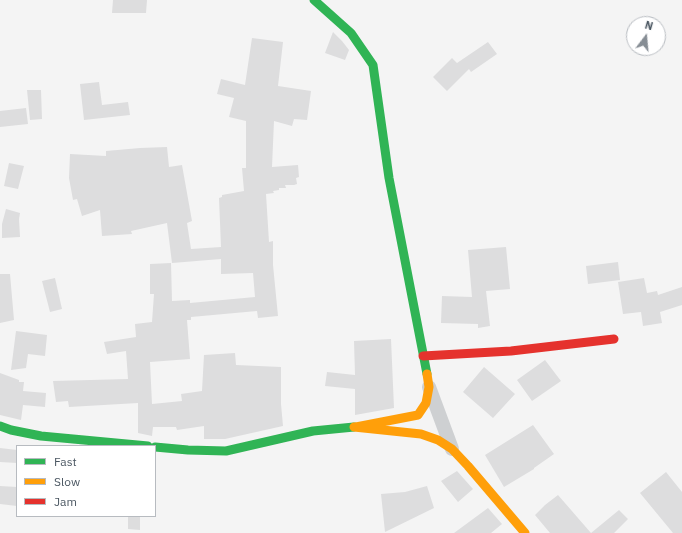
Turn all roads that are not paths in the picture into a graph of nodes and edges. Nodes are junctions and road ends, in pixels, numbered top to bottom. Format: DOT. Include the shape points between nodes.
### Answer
graph roads {
  1 [pos="314,0"];
  2 [pos="614,339"];
  3 [pos="423,356"];
  4 [pos="429,387"];
  5 [pos="0,426"];
  6 [pos="356,427"];
  7 [pos="137,445"];
  8 [pos="156,447"];
  9 [pos="452,449"];
  10 [pos="525,533"];
  1 -- 3 [label="street" via="351,33 374,65 389,178"];
  2 -- 3 [label="street"];
  3 -- 4 [label="street"];
  4 -- 6 [label="street" via="426,403 418,415"];
  4 -- 9 [label="street"];
  5 -- 7 [label="street" via="41,436"];
  6 -- 8 [label="street" via="313,430 226,451"];
  6 -- 9 [label="street" via="421,434 438,440"];
  9 -- 10 [label="street"];
}
